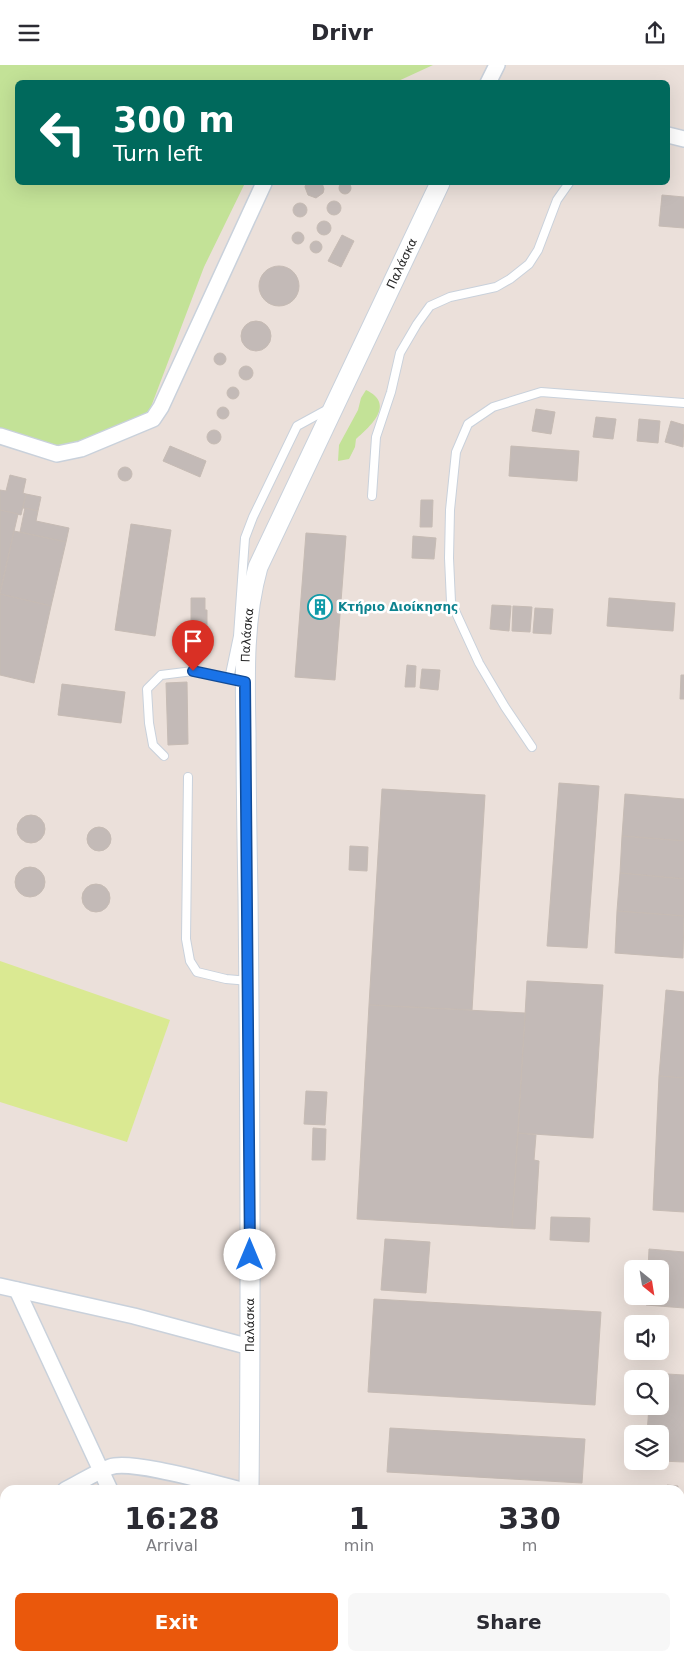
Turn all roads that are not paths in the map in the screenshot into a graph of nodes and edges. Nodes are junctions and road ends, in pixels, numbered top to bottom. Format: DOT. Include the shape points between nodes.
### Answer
graph roads {
  1 [pos="497,65"];
  2 [pos="490,80"];
  3 [pos="670,136"];
  4 [pos="684,139"];
  5 [pos="263,185"];
  6 [pos="439,185"];
  7 [pos="568,185"];
  8 [pos="684,403"];
  9 [pos="335,406"];
  10 [pos="0,436"];
  11 [pos="372,496"];
  12 [pos="237,681"];
  13 [pos="532,747"];
  14 [pos="164,757"];
  15 [pos="188,777"];
  16 [pos="249,981"];
  17 [pos="0,1286"];
  18 [pos="17,1290"];
  19 [pos="250,1347"];
  20 [pos="101,1472"];
  21 [pos="75,1485"];
  22 [pos="108,1485"];
  23 [pos="220,1485"];
  24 [pos="249,1485"];
  1 -- 2 [label="street"];
  3 -- 4 [label="street"];
  5 -- 10 [label="street" via="153,419 81,449 57,454"];
  6 -- 9 [label="street, Παλάσκα"];
  7 -- 11 [label="lane" via="557,200 538,250 529,264 496,287 450,297 430,306 417,323 400,353 376,437"];
  8 -- 13 [label="lane" via="541,392 493,407 468,424 456,452 450,510 451,602 483,670"];
  9 -- 12 [label="street, Παλάσκα" via="258,567"];
  9 -- 12 [label="lane" via="297,426 245,538"];
  12 -- 14 [label="lane" via="193,671 161,675 147,689 153,745"];
  12 -- 16 [label="street, Παλάσκα"];
  15 -- 16 [label="lane" via="186,939 190,961 197,972"];
  16 -- 19 [label="street, Παλάσκα"];
  17 -- 18 [label="street"];
  18 -- 19 [label="street" via="134,1316"];
  18 -- 20 [label="street"];
  19 -- 24 [label="street, Παλάσκα"];
  20 -- 21 [label="street"];
  20 -- 22 [label="street"];
  20 -- 23 [label="street" via="123,1465"];
}
